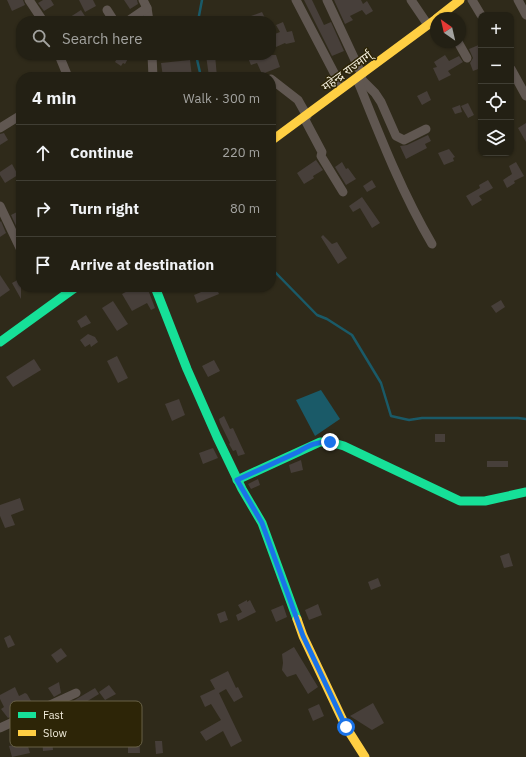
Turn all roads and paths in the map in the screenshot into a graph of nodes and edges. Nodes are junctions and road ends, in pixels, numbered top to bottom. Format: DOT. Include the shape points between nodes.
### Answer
graph roads {
  1 [pos="29,0"];
  2 [pos="296,0"];
  3 [pos="327,0"];
  4 [pos="411,0"];
  5 [pos="460,0"];
  6 [pos="472,0"];
  7 [pos="518,0"];
  8 [pos="145,4"];
  9 [pos="107,10"];
  10 [pos="446,12"];
  11 [pos="479,12"];
  12 [pos="526,15"];
  13 [pos="40,16"];
  14 [pos="111,16"];
  15 [pos="133,16"];
  16 [pos="148,16"];
  17 [pos="428,25"];
  18 [pos="461,48"];
  19 [pos="467,58"];
  20 [pos="61,60"];
  21 [pos="152,60"];
  22 [pos="66,72"];
  23 [pos="153,72"];
  24 [pos="514,74"];
  25 [pos="359,77"];
  26 [pos="276,83"];
  27 [pos="342,88"];
  28 [pos="526,96"];
  29 [pos="305,117"];
  30 [pos="16,119"];
  31 [pos="0,128"];
  32 [pos="426,129"];
  33 [pos="276,137"];
  34 [pos="343,192"];
  35 [pos="0,206"];
  36 [pos="16,240"];
  37 [pos="432,244"];
  38 [pos="69,292"];
  39 [pos="157,292"];
  40 [pos="0,342"];
  41 [pos="237,480"];
  42 [pos="526,492"];
  43 [pos="76,693"];
  44 [pos="59,701"];
  45 [pos="10,724"];
  46 [pos="0,728"];
  47 [pos="365,757"];
  1 -- 13 [label="street"];
  2 -- 27 [label="street"];
  3 -- 25 [label="street"];
  4 -- 17 [label="street"];
  5 -- 10 [label="main road, महेन्द्र राज्मार्ग्"];
  6 -- 11 [label="street"];
  7 -- 12 [label="street"];
  8 -- 15 [label="street"];
  8 -- 16 [label="street"];
  9 -- 14 [label="street"];
  17 -- 25 [label="main road, महेन्द्र राज्मार्ग्"];
  18 -- 19 [label="street"];
  20 -- 22 [label="street"];
  21 -- 23 [label="street"];
  24 -- 28 [label="street"];
  25 -- 27 [label="main road, महेन्द्र राज्मार्ग्"];
  25 -- 32 [label="street" via="381,102 396,136 404,140"];
  25 -- 37 [label="street" via="376,129"];
  26 -- 29 [label="street" via="298,100"];
  27 -- 29 [label="main road, महेन्द्र राज्मार्ग्"];
  29 -- 33 [label="main road, महेन्द्र राज्मार्ग्"];
  29 -- 34 [label="street" via="322,152 320,156"];
  30 -- 31 [label="street"];
  35 -- 36 [label="street"];
  38 -- 40 [label="main road"];
  39 -- 41 [label="main road" via="187,369"];
  41 -- 42 [label="main road" via="320,442 330,442 344,446 460,501 483,501"];
  41 -- 47 [label="main road" via="262,523 303,636 346,727"];
  43 -- 44 [label="street"];
  45 -- 46 [label="street"];
}
